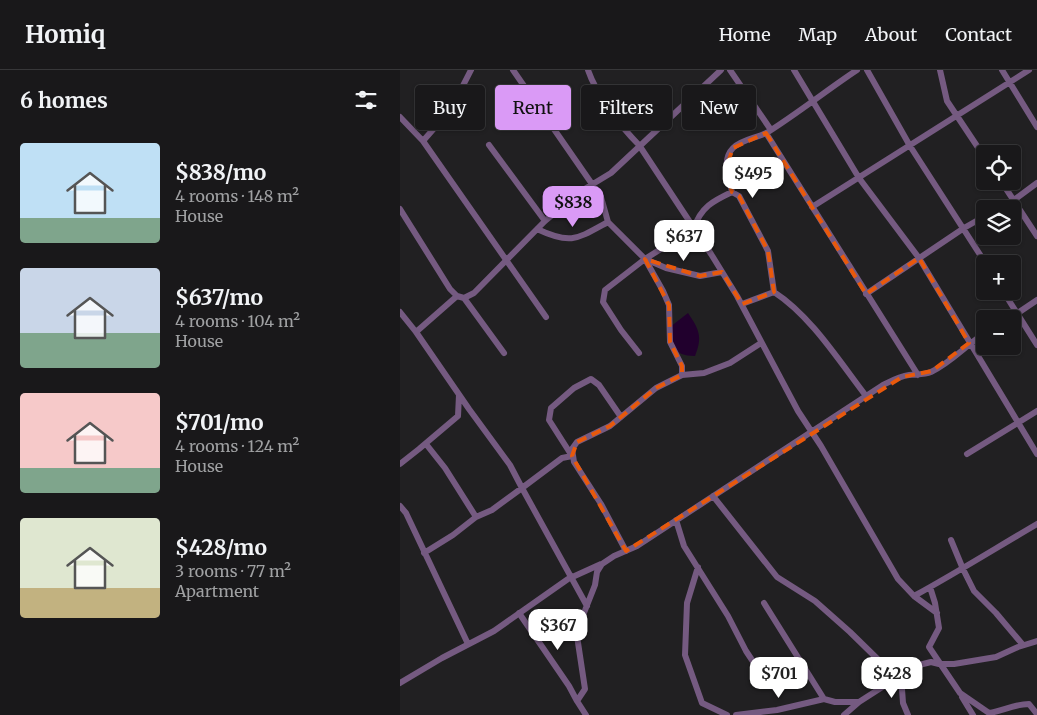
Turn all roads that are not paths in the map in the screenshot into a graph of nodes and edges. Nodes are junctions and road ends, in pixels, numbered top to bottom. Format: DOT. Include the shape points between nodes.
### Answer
graph roads {
  1 [pos="471,70"];
  2 [pos="513,70"];
  3 [pos="588,70"];
  4 [pos="721,70"];
  5 [pos="730,70"];
  6 [pos="794,70"];
  7 [pos="857,70"];
  8 [pos="867,70"];
  9 [pos="940,70"];
  10 [pos="1002,70"];
  11 [pos="1029,70"];
  12 [pos="1009,83"];
  13 [pos="813,100"];
  14 [pos="957,116"];
  15 [pos="400,117"];
  16 [pos="1037,127"];
  17 [pos="768,132"];
  18 [pos="423,140"];
  19 [pos="488,145"];
  20 [pos="639,145"];
  21 [pos="976,145"];
  22 [pos="910,146"];
  23 [pos="859,178"];
  24 [pos="1037,183"];
  25 [pos="592,184"];
  26 [pos="1007,190"];
  27 [pos="732,192"];
  28 [pos="1014,200"];
  29 [pos="812,207"];
  30 [pos="400,209"];
  31 [pos="1021,211"];
  32 [pos="546,220"];
  33 [pos="976,221"];
  34 [pos="608,222"];
  35 [pos="694,228"];
  36 [pos="964,228"];
  37 [pos="537,229"];
  38 [pos="1037,236"];
  39 [pos="980,255"];
  40 [pos="919,258"];
  41 [pos="507,259"];
  42 [pos="645,259"];
  43 [pos="722,272"];
  44 [pos="774,292"];
  45 [pos="866,294"];
  46 [pos="460,297"];
  47 [pos="1037,300"];
  48 [pos="742,304"];
  49 [pos="1021,310"];
  50 [pos="400,312"];
  51 [pos="546,317"];
  52 [pos="1021,319"];
  53 [pos="416,332"];
  54 [pos="976,339"];
  55 [pos="761,343"];
  56 [pos="969,343"];
  57 [pos="1037,345"];
  58 [pos="504,352"];
  59 [pos="639,352"];
  60 [pos="682,375"];
  61 [pos="918,375"];
  62 [pos="459,396"];
  63 [pos="866,396"];
  64 [pos="1037,411"];
  65 [pos="621,418"];
  66 [pos="1018,422"];
  67 [pos="812,432"];
  68 [pos="426,444"];
  69 [pos="967,454"];
  70 [pos="1037,454"];
  71 [pos="572,456"];
  72 [pos="400,464"];
  73 [pos="522,488"];
  74 [pos="714,496"];
  75 [pos="400,506"];
  76 [pos="403,515"];
  77 [pos="476,518"];
  78 [pos="676,520"];
  79 [pos="1037,524"];
  80 [pos="951,540"];
  81 [pos="626,551"];
  82 [pos="424,553"];
  83 [pos="602,564"];
  84 [pos="698,567"];
  85 [pos="963,569"];
  86 [pos="572,577"];
  87 [pos="930,587"];
  88 [pos="914,596"];
  89 [pos="764,603"];
  90 [pos="587,606"];
  91 [pos="519,613"];
  92 [pos="937,613"];
  93 [pos="1037,641"];
  94 [pos="468,644"];
  95 [pos="1023,645"];
  96 [pos="939,664"];
  97 [pos="802,666"];
  98 [pos="899,677"];
  99 [pos="400,683"];
  100 [pos="960,693"];
  101 [pos="824,698"];
  102 [pos="578,701"];
  103 [pos="859,702"];
  104 [pos="1037,714"];
  105 [pos="586,715"];
  106 [pos="727,715"];
  107 [pos="736,715"];
  108 [pos="844,715"];
  109 [pos="908,715"];
  110 [pos="973,715"];
  1 -- 18 [label="street" via="451,109"];
  2 -- 25 [label="street"];
  3 -- 20 [label="street" via="626,132"];
  4 -- 20 [label="street"];
  5 -- 17 [label="street"];
  6 -- 13 [label="street"];
  7 -- 13 [label="street"];
  8 -- 22 [label="street"];
  9 -- 14 [label="street" via="947,101"];
  10 -- 12 [label="street"];
  11 -- 12 [label="street"];
  12 -- 14 [label="street"];
  12 -- 16 [label="street"];
  13 -- 17 [label="street"];
  13 -- 23 [label="street"];
  14 -- 21 [label="street"];
  14 -- 22 [label="street"];
  15 -- 18 [label="street"];
  17 -- 27 [label="street" via="733,148 726,168"];
  17 -- 29 [label="street"];
  18 -- 41 [label="street"];
  19 -- 32 [label="street"];
  20 -- 25 [label="street" via="611,172"];
  20 -- 35 [label="street"];
  22 -- 23 [label="street"];
  22 -- 36 [label="street"];
  23 -- 29 [label="street"];
  23 -- 40 [label="street"];
  24 -- 28 [label="street"];
  25 -- 32 [label="street"];
  25 -- 34 [label="street" via="601,197"];
  26 -- 28 [label="street"];
  27 -- 35 [label="street" via="712,201 698,217"];
  27 -- 44 [label="street" via="739,196 768,251"];
  29 -- 45 [label="street"];
  30 -- 46 [label="street" via="450,289"];
  31 -- 38 [label="street"];
  32 -- 37 [label="street"];
  33 -- 36 [label="street"];
  34 -- 37 [label="street" via="567,240"];
  34 -- 42 [label="street"];
  35 -- 42 [label="street"];
  35 -- 43 [label="street"];
  36 -- 39 [label="street"];
  36 -- 40 [label="street"];
  37 -- 41 [label="street"];
  40 -- 45 [label="street"];
  40 -- 56 [label="street"];
  41 -- 46 [label="street" via="474,293"];
  41 -- 51 [label="street"];
  42 -- 43 [label="street" via="700,276"];
  42 -- 59 [label="street" via="605,290 604,302"];
  42 -- 60 [label="street" via="669,305 670,342 682,366"];
  43 -- 48 [label="street"];
  44 -- 48 [label="street"];
  44 -- 63 [label="street" via="804,317"];
  45 -- 61 [label="street"];
  46 -- 53 [label="street"];
  46 -- 58 [label="street"];
  47 -- 49 [label="street"];
  48 -- 55 [label="street"];
  50 -- 53 [label="street"];
  52 -- 57 [label="street"];
  53 -- 62 [label="street"];
  54 -- 56 [label="street"];
  55 -- 60 [label="street" via="730,363 704,374"];
  55 -- 67 [label="street"];
  56 -- 61 [label="street" via="955,358"];
  56 -- 66 [label="street"];
  60 -- 65 [label="street" via="656,388"];
  61 -- 63 [label="street" via="908,375 883,385"];
  62 -- 68 [label="street" via="458,416"];
  62 -- 73 [label="street" via="510,465"];
  63 -- 67 [label="street"];
  64 -- 66 [label="street"];
  65 -- 71 [label="street" via="577,442"];
  65 -- 71 [label="street" via="591,378 574,388 551,408 549,420"];
  66 -- 69 [label="street"];
  66 -- 70 [label="street"];
  67 -- 74 [label="street"];
  67 -- 88 [label="street" via="898,579"];
  68 -- 72 [label="street"];
  68 -- 77 [label="street"];
  71 -- 73 [label="street" via="562,458"];
  71 -- 81 [label="street"];
  73 -- 77 [label="street"];
  73 -- 86 [label="street"];
  74 -- 78 [label="street"];
  74 -- 98 [label="street" via="777,577 815,601"];
  75 -- 76 [label="street"];
  76 -- 82 [label="street"];
  77 -- 82 [label="street"];
  78 -- 81 [label="street"];
  78 -- 84 [label="street" via="684,546"];
  79 -- 85 [label="street"];
  80 -- 85 [label="street"];
  81 -- 83 [label="street"];
  82 -- 94 [label="street"];
  83 -- 86 [label="street"];
  83 -- 90 [label="street"];
  84 -- 97 [label="street" via="758,669 771,679 783,677"];
  84 -- 106 [label="street" via="687,603 685,655 702,703"];
  85 -- 87 [label="street"];
  85 -- 95 [label="street" via="974,591"];
  86 -- 90 [label="street"];
  86 -- 91 [label="street"];
  87 -- 88 [label="street"];
  87 -- 92 [label="street"];
  88 -- 92 [label="street"];
  89 -- 97 [label="street"];
  90 -- 102 [label="street" via="577,636 585,689"];
  91 -- 94 [label="street"];
  91 -- 102 [label="street"];
  92 -- 96 [label="street" via="939,628 929,648"];
  93 -- 95 [label="street"];
  94 -- 99 [label="street"];
  95 -- 96 [label="street" via="996,657"];
  96 -- 98 [label="street" via="923,663"];
  96 -- 100 [label="street"];
  97 -- 101 [label="street"];
  98 -- 103 [label="street"];
  98 -- 109 [label="street"];
  100 -- 104 [label="street" via="989,713 1029,704"];
  100 -- 110 [label="street"];
  101 -- 103 [label="street" via="835,702"];
  101 -- 107 [label="street" via="777,710"];
  102 -- 105 [label="street"];
  103 -- 108 [label="street"];
}
